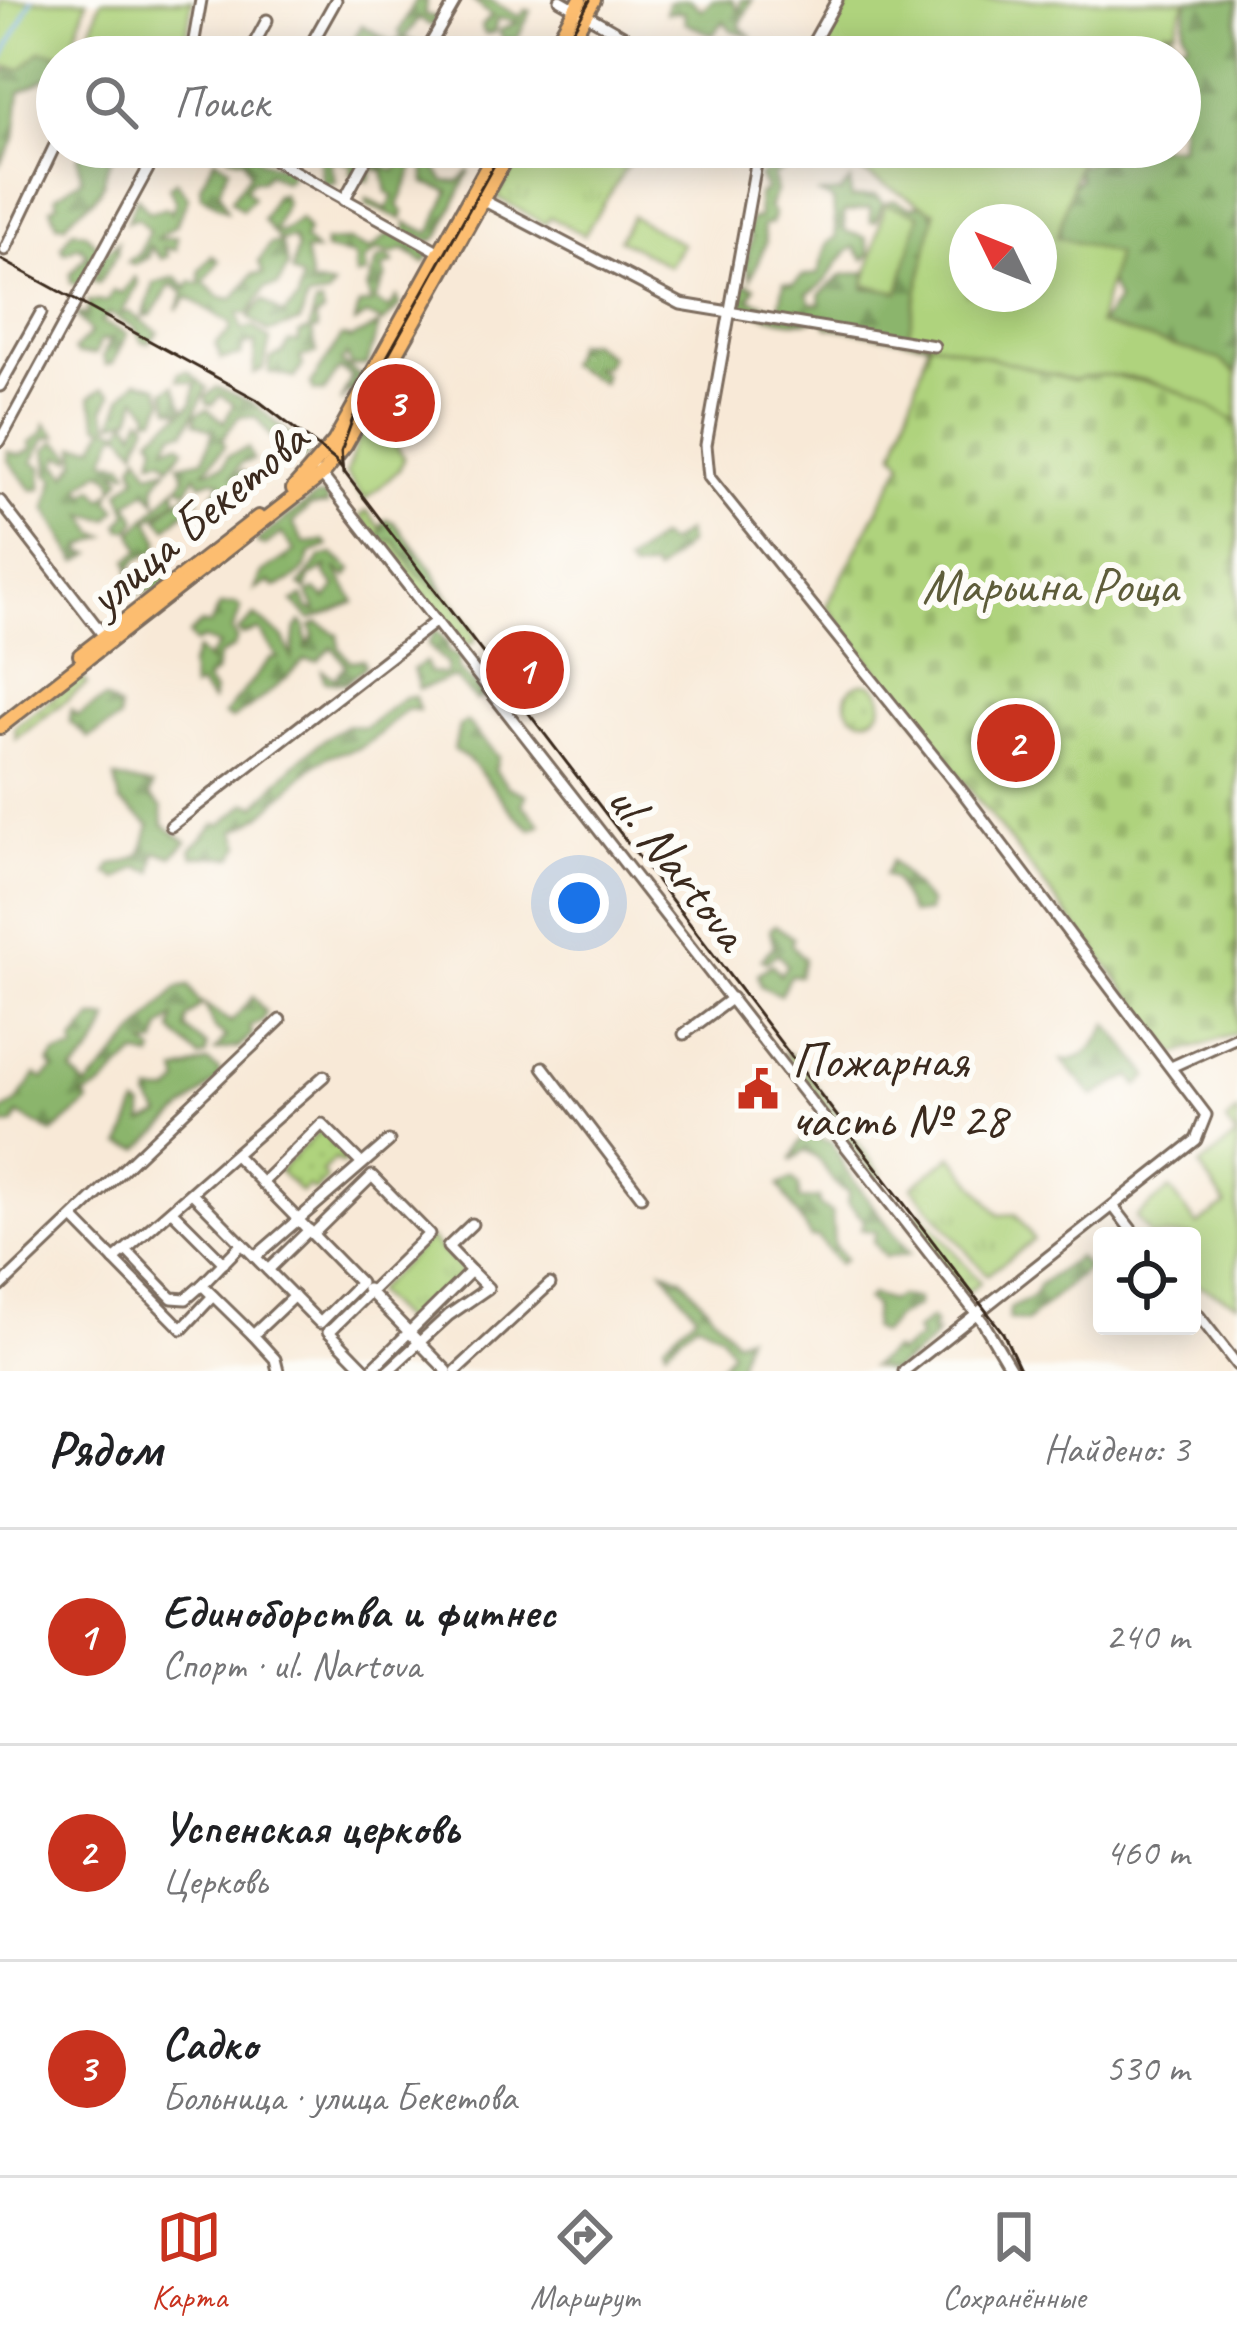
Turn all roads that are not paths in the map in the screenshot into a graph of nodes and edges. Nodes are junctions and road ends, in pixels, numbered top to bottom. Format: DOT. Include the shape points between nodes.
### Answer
graph roads {
  1 [pos="201,0"];
  2 [pos="337,0"];
  3 [pos="456,0"];
  4 [pos="560,0"];
  5 [pos="594,0"];
  6 [pos="837,0"];
  7 [pos="581,8"];
  8 [pos="267,20"];
  9 [pos="195,36"];
  10 [pos="258,36"];
  11 [pos="316,36"];
  12 [pos="435,36"];
  13 [pos="562,36"];
  14 [pos="570,36"];
  15 [pos="626,36"];
  16 [pos="817,36"];
  17 [pos="44,168"];
  18 [pos="148,168"];
  19 [pos="288,168"];
  20 [pos="362,168"];
  21 [pos="489,168"];
  22 [pos="497,168"];
  23 [pos="755,168"];
  24 [pos="477,197"];
  25 [pos="344,200"];
  26 [pos="5,250"];
  27 [pos="445,255"];
  28 [pos="729,312"];
  29 [pos="41,313"];
  30 [pos="934,346"];
  31 [pos="0,386"];
  32 [pos="0,441"];
  33 [pos="319,472"];
  34 [pos="0,501"];
  35 [pos="436,621"];
  36 [pos="104,636"];
  37 [pos="0,717"];
  38 [pos="0,727"];
  39 [pos="171,826"];
  40 [pos="732,998"];
  41 [pos="280,1020"];
  42 [pos="684,1034"];
  43 [pos="1237,1037"];
  44 [pos="1171,1066"];
  45 [pos="543,1067"];
  46 [pos="324,1076"];
  47 [pos="389,1141"];
  48 [pos="237,1157"];
  49 [pos="362,1164"];
  50 [pos="262,1183"];
  51 [pos="193,1194"];
  52 [pos="641,1196"];
  53 [pos="1113,1206"];
  54 [pos="172,1211"];
  55 [pos="296,1217"];
  56 [pos="73,1219"];
  57 [pos="472,1224"];
  58 [pos="1129,1227"];
  59 [pos="311,1232"];
  60 [pos="242,1244"];
  61 [pos="126,1250"];
  62 [pos="255,1257"];
  63 [pos="114,1259"];
  64 [pos="224,1263"];
  65 [pos="268,1270"];
  66 [pos="471,1271"];
  67 [pos="360,1283"];
  68 [pos="550,1284"];
  69 [pos="202,1286"];
  70 [pos="0,1287"];
  71 [pos="370,1292"];
  72 [pos="213,1296"];
  73 [pos="293,1296"];
  74 [pos="976,1314"];
  75 [pos="1201,1319"];
  76 [pos="320,1323"];
  77 [pos="329,1332"];
  78 [pos="409,1332"];
  79 [pos="253,1335"];
  80 [pos="419,1342"];
  81 [pos="1237,1365"];
  82 [pos="363,1369"];
  83 [pos="278,1371"];
  84 [pos="388,1371"];
  85 [pos="452,1371"];
  86 [pos="904,1371"];
  87 [pos="1012,1371"];
  1 -- 9 [label="street"];
  2 -- 11 [label="street"];
  3 -- 12 [label="street"];
  4 -- 7 [label="street"];
  5 -- 7 [label="main road"];
  6 -- 16 [label="street"];
  7 -- 13 [label="main road"];
  7 -- 14 [label="main road"];
  7 -- 15 [label="street"];
  8 -- 10 [label="street"];
  17 -- 26 [label="street"];
  18 -- 32 [label="street"];
  19 -- 25 [label="street"];
  20 -- 25 [label="street"];
  21 -- 24 [label="main road, улица Бекетова"];
  22 -- 24 [label="main road, улица Бекетова"];
  23 -- 28 [label="street"];
  24 -- 27 [label="main road, улица Бекетова"];
  24 -- 28 [label="street" via="681,304"];
  25 -- 27 [label="street"];
  27 -- 33 [label="main road, улица Бекетова"];
  28 -- 30 [label="street"];
  28 -- 44 [label="street" via="705,459 715,484"];
  29 -- 31 [label="street"];
  33 -- 35 [label="street, ul. Nartova"];
  33 -- 36 [label="main road, улица Бекетова"];
  33 -- 38 [label="main road, улица Бекетова"];
  34 -- 36 [label="street"];
  35 -- 39 [label="street"];
  35 -- 40 [label="street, ul. Nartova"];
  36 -- 37 [label="main road, улица Бекетова"];
  40 -- 42 [label="street"];
  40 -- 74 [label="street, ul. Nartova"];
  41 -- 56 [label="street"];
  43 -- 44 [label="street"];
  44 -- 53 [label="street" via="1207,1121 1196,1140"];
  45 -- 52 [label="street"];
  46 -- 48 [label="street"];
  47 -- 49 [label="street"];
  48 -- 50 [label="street"];
  48 -- 51 [label="street"];
  49 -- 50 [label="street" via="322,1124"];
  49 -- 55 [label="street"];
  50 -- 55 [label="street"];
  51 -- 54 [label="street"];
  51 -- 60 [label="street"];
  53 -- 58 [label="street"];
  53 -- 74 [label="street"];
  54 -- 61 [label="street"];
  54 -- 64 [label="street"];
  55 -- 59 [label="street"];
  55 -- 62 [label="street"];
  56 -- 63 [label="street"];
  56 -- 70 [label="street"];
  57 -- 66 [label="street" via="448,1247"];
  59 -- 65 [label="street"];
  59 -- 67 [label="street"];
  59 -- 71 [label="street" via="372,1176 386,1190 429,1234"];
  60 -- 62 [label="street"];
  60 -- 64 [label="street"];
  61 -- 63 [label="street"];
  61 -- 69 [label="street" via="172,1298 186,1299"];
  62 -- 65 [label="street"];
  63 -- 72 [label="street" via="182,1329"];
  64 -- 69 [label="street"];
  65 -- 73 [label="street"];
  66 -- 78 [label="street"];
  66 -- 80 [label="street" via="488,1288"];
  67 -- 71 [label="street"];
  67 -- 76 [label="street"];
  68 -- 85 [label="street"];
  69 -- 72 [label="street"];
  71 -- 77 [label="street"];
  71 -- 78 [label="street"];
  72 -- 79 [label="street"];
  73 -- 76 [label="street"];
  73 -- 79 [label="street"];
  74 -- 86 [label="street"];
  74 -- 87 [label="street, ul. Nartova"];
  75 -- 81 [label="street"];
  76 -- 77 [label="street"];
  77 -- 82 [label="street"];
  78 -- 80 [label="street"];
  78 -- 82 [label="street"];
  79 -- 83 [label="street"];
  80 -- 84 [label="street"];
  80 -- 85 [label="street"];
}
